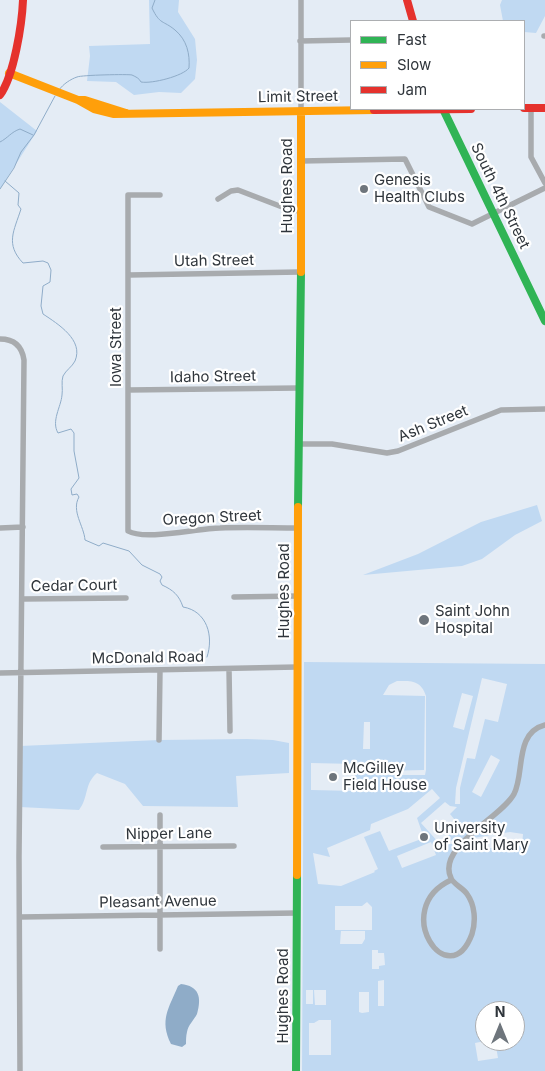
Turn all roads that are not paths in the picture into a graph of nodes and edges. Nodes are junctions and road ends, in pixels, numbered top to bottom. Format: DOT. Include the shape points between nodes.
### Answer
graph roads {
  1 [pos="23,0"];
  2 [pos="301,0"];
  3 [pos="407,0"];
  4 [pos="413,20"];
  5 [pos="350,40"];
  6 [pos="300,41"];
  7 [pos="9,73"];
  8 [pos="0,83"];
  9 [pos="0,95"];
  10 [pos="527,108"];
  11 [pos="545,108"];
  12 [pos="372,110"];
  13 [pos="443,110"];
  14 [pos="301,111"];
  15 [pos="301,161"];
  16 [pos="545,183"];
  17 [pos="545,188"];
  18 [pos="160,195"];
  19 [pos="218,199"];
  20 [pos="302,211"];
  21 [pos="492,214"];
  22 [pos="300,272"];
  23 [pos="128,276"];
  24 [pos="545,321"];
  25 [pos="0,339"];
  26 [pos="298,388"];
  27 [pos="128,390"];
  28 [pos="545,409"];
  29 [pos="298,444"];
  30 [pos="23,527"];
  31 [pos="0,528"];
  32 [pos="298,528"];
  33 [pos="128,531"];
  34 [pos="298,596"];
  35 [pos="234,597"];
  36 [pos="126,598"];
  37 [pos="23,599"];
  38 [pos="297,667"];
  39 [pos="229,669"];
  40 [pos="160,670"];
  41 [pos="22,673"];
  42 [pos="0,674"];
  43 [pos="545,725"];
  44 [pos="230,731"];
  45 [pos="160,740"];
  46 [pos="160,815"];
  47 [pos="160,846"];
  48 [pos="234,846"];
  49 [pos="104,847"];
  50 [pos="451,880"];
  51 [pos="297,913"];
  52 [pos="160,915"];
  53 [pos="20,916"];
  54 [pos="160,949"];
  55 [pos="20,1071"];
  56 [pos="296,1071"];
  1 -- 7 [label="main road" via="21,31"];
  2 -- 6 [label="street"];
  3 -- 4 [label="main road"];
  5 -- 6 [label="street"];
  6 -- 14 [label="street"];
  7 -- 8 [label="main road"];
  7 -- 9 [label="main road"];
  7 -- 14 [label="main road, Limit Street" via="78,100 126,113"];
  10 -- 11 [label="main road"];
  10 -- 16 [label="street" via="531,157"];
  12 -- 14 [label="main road, Limit Street"];
  13 -- 21 [label="main road, South 4th Street"];
  14 -- 15 [label="main road, Hughes Road"];
  15 -- 20 [label="main road, Hughes Road"];
  15 -- 21 [label="street" via="405,160 429,207 472,224"];
  17 -- 21 [label="street"];
  18 -- 23 [label="street, Iowa Street" via="128,195"];
  19 -- 20 [label="street" via="238,190 290,210"];
  20 -- 22 [label="main road, Hughes Road"];
  21 -- 24 [label="main road, South 4th Street"];
  22 -- 23 [label="street, Utah Street"];
  22 -- 26 [label="main road, Hughes Road"];
  23 -- 27 [label="street, Iowa Street"];
  25 -- 30 [label="street" via="13,341 19,346 24,360"];
  26 -- 27 [label="street, Idaho Street"];
  26 -- 29 [label="main road, Hughes Road"];
  27 -- 33 [label="street, Iowa Street"];
  28 -- 29 [label="street, Ash Street" via="501,410 387,453 332,444"];
  29 -- 32 [label="main road, Hughes Road"];
  30 -- 31 [label="street"];
  30 -- 37 [label="street"];
  32 -- 33 [label="street, Oregon Street" via="218,528 134,534"];
  32 -- 34 [label="main road, Hughes Road"];
  34 -- 35 [label="street"];
  34 -- 38 [label="main road, Hughes Road"];
  36 -- 37 [label="street, Cedar Court"];
  37 -- 41 [label="street"];
  38 -- 39 [label="street, McDonald Road"];
  38 -- 51 [label="main road, Hughes Road"];
  39 -- 40 [label="street, McDonald Road"];
  39 -- 44 [label="street"];
  40 -- 41 [label="street, McDonald Road"];
  40 -- 45 [label="street"];
  41 -- 42 [label="street, McDonald Road"];
  41 -- 53 [label="street"];
  43 -- 50 [label="street" via="527,739 512,797 453,854 449,869"];
  46 -- 47 [label="street"];
  47 -- 48 [label="street, Nipper Lane"];
  47 -- 49 [label="street, Nipper Lane"];
  47 -- 52 [label="street"];
  50 -- 50 [label="street" via="433,893 424,918 430,944 446,956 466,948 474,925 472,902"];
  51 -- 52 [label="street, Pleasant Avenue"];
  51 -- 56 [label="main road, Hughes Road"];
  52 -- 53 [label="street, Pleasant Avenue"];
  52 -- 54 [label="street"];
  53 -- 55 [label="street"];
}
